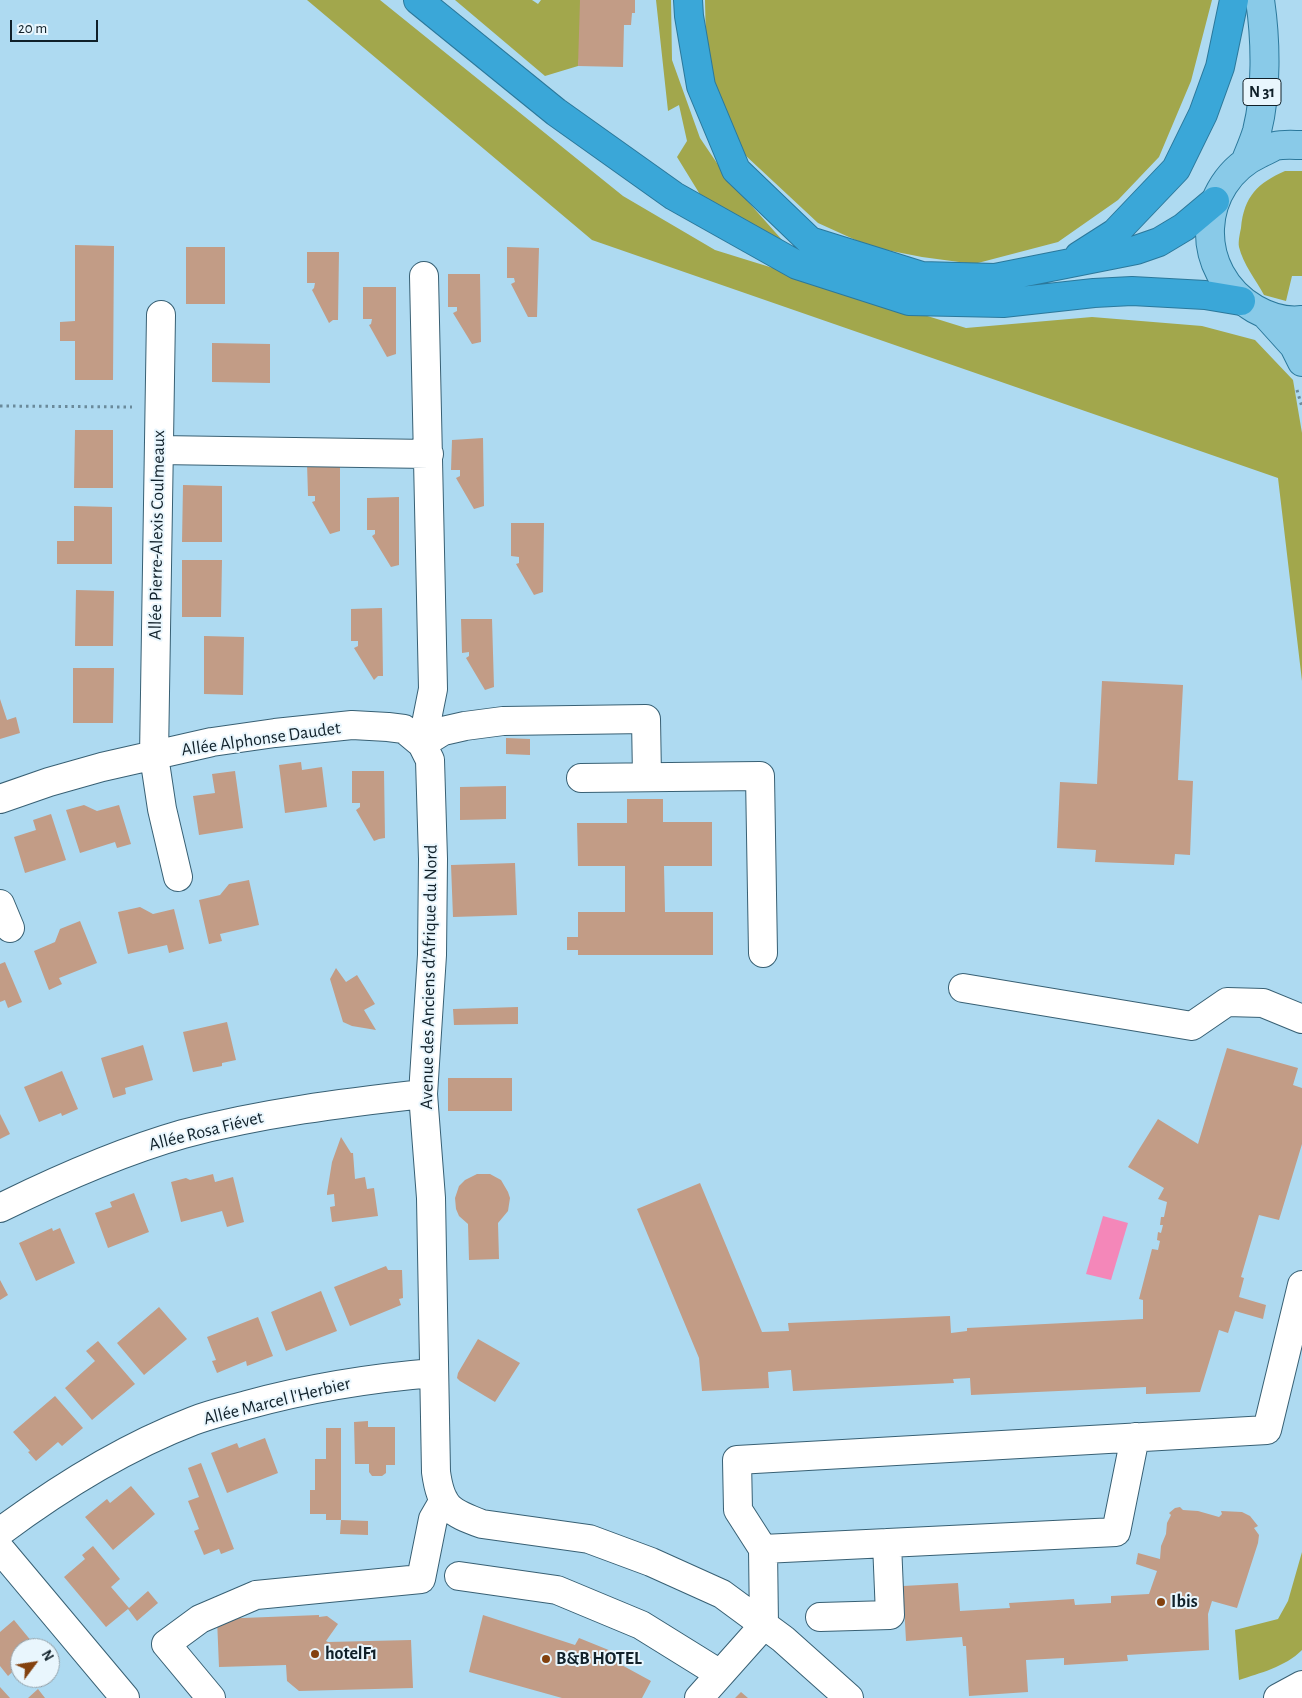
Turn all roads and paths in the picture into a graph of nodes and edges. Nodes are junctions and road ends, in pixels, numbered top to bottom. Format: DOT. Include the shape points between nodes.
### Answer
graph roads {
  1 [pos="418,0"];
  2 [pos="688,0"];
  3 [pos="1234,0"];
  4 [pos="1260,0"];
  5 [pos="1302,145"];
  6 [pos="1246,160"];
  7 [pos="1215,201"];
  8 [pos="1063,266"];
  9 [pos="424,276"];
  10 [pos="1241,300"];
  11 [pos="161,315"];
  12 [pos="1266,315"];
  13 [pos="1302,320"];
  14 [pos="1302,362"];
  15 [pos="0,406"];
  16 [pos="159,407"];
  17 [pos="159,450"];
  18 [pos="429,454"];
  19 [pos="422,744"];
  20 [pos="154,756"];
  21 [pos="581,778"];
  22 [pos="647,778"];
  23 [pos="0,799"];
  24 [pos="178,877"];
  25 [pos="763,953"];
  26 [pos="963,988"];
  27 [pos="1302,1019"];
  28 [pos="423,1094"];
  29 [pos="0,1208"];
  30 [pos="1302,1285"];
  31 [pos="434,1373"];
  32 [pos="1135,1437"];
  33 [pos="444,1500"];
  34 [pos="0,1532"];
  35 [pos="887,1543"];
  36 [pos="0,1549"];
  37 [pos="763,1549"];
  38 [pos="459,1576"];
  39 [pos="820,1617"];
  40 [pos="764,1625"];
  41 [pos="720,1674"];
  42 [pos="1302,1685"];
  43 [pos="121,1696"];
  44 [pos="211,1698"];
  45 [pos="700,1698"];
  46 [pos="848,1698"];
  47 [pos="1278,1698"];
  1 -- 10 [label="highway" via="556,112 674,196 798,265 909,301 1003,303 1132,291"];
  2 -- 8 [label="highway" via="701,86 736,170 810,241 922,276 995,278"];
  3 -- 8 [label="highway" via="1220,67 1203,114 1176,170 1115,233"];
  4 -- 6 [label="main road, N 31" via="1264,71 1262,107"];
  5 -- 6 [label="main road" via="1275,146"];
  6 -- 7 [label="main road" via="1227,178"];
  7 -- 8 [label="highway" via="1184,227 1159,242"];
  7 -- 10 [label="main road" via="1209,228 1212,255 1223,280"];
  9 -- 18 [label="street"];
  10 -- 12 [label="main road"];
  11 -- 16 [label="street, Allée Pierre-Alexis Coulmeaux"];
  12 -- 13 [label="main road"];
  12 -- 14 [label="main road" via="1294,346"];
  15 -- 16 [label="path"];
  16 -- 17 [label="street, Allée Pierre-Alexis Coulmeaux"];
  17 -- 18 [label="street"];
  17 -- 20 [label="street, Allée Pierre-Alexis Coulmeaux"];
  18 -- 19 [label="street" via="433,689"];
  19 -- 20 [label="street, Allée Alphonse Daudet" via="404,729 352,725 275,732"];
  19 -- 22 [label="street" via="443,731 503,721 646,719"];
  19 -- 28 [label="street, Avenue des Anciens d'Afrique du Nord" via="431,769 433,859 432,955"];
  20 -- 23 [label="street, Allée Alphonse Daudet" via="102,767"];
  20 -- 24 [label="street"];
  21 -- 22 [label="street"];
  22 -- 25 [label="street" via="760,776"];
  26 -- 27 [label="street" via="1192,1026 1227,1002 1263,1003"];
  28 -- 29 [label="street, Allée Rosa Fiévet" via="264,1116 182,1135 75,1172"];
  28 -- 31 [label="street, Avenue des Anciens d'Afrique du Nord" via="431,1198"];
  30 -- 32 [label="street" via="1267,1430"];
  31 -- 33 [label="street, Avenue des Anciens d'Afrique du Nord" via="436,1472 438,1489"];
  31 -- 34 [label="street, Allée Marcel l'Herbier" via="314,1389 195,1420 126,1451 85,1474"];
  32 -- 35 [label="street" via="1116,1532"];
  32 -- 37 [label="street" via="737,1460 738,1510"];
  33 -- 40 [label="street" via="452,1511 482,1524 588,1539 651,1562 722,1594"];
  33 -- 44 [label="street" via="433,1519 421,1579 256,1595 200,1619 166,1644"];
  35 -- 37 [label="street"];
  35 -- 39 [label="street" via="890,1615"];
  36 -- 43 [label="street"];
  37 -- 40 [label="street"];
  38 -- 41 [label="street" via="557,1590 641,1625"];
  40 -- 41 [label="street"];
  40 -- 46 [label="street"];
  41 -- 45 [label="street"];
  42 -- 47 [label="street"];
}
